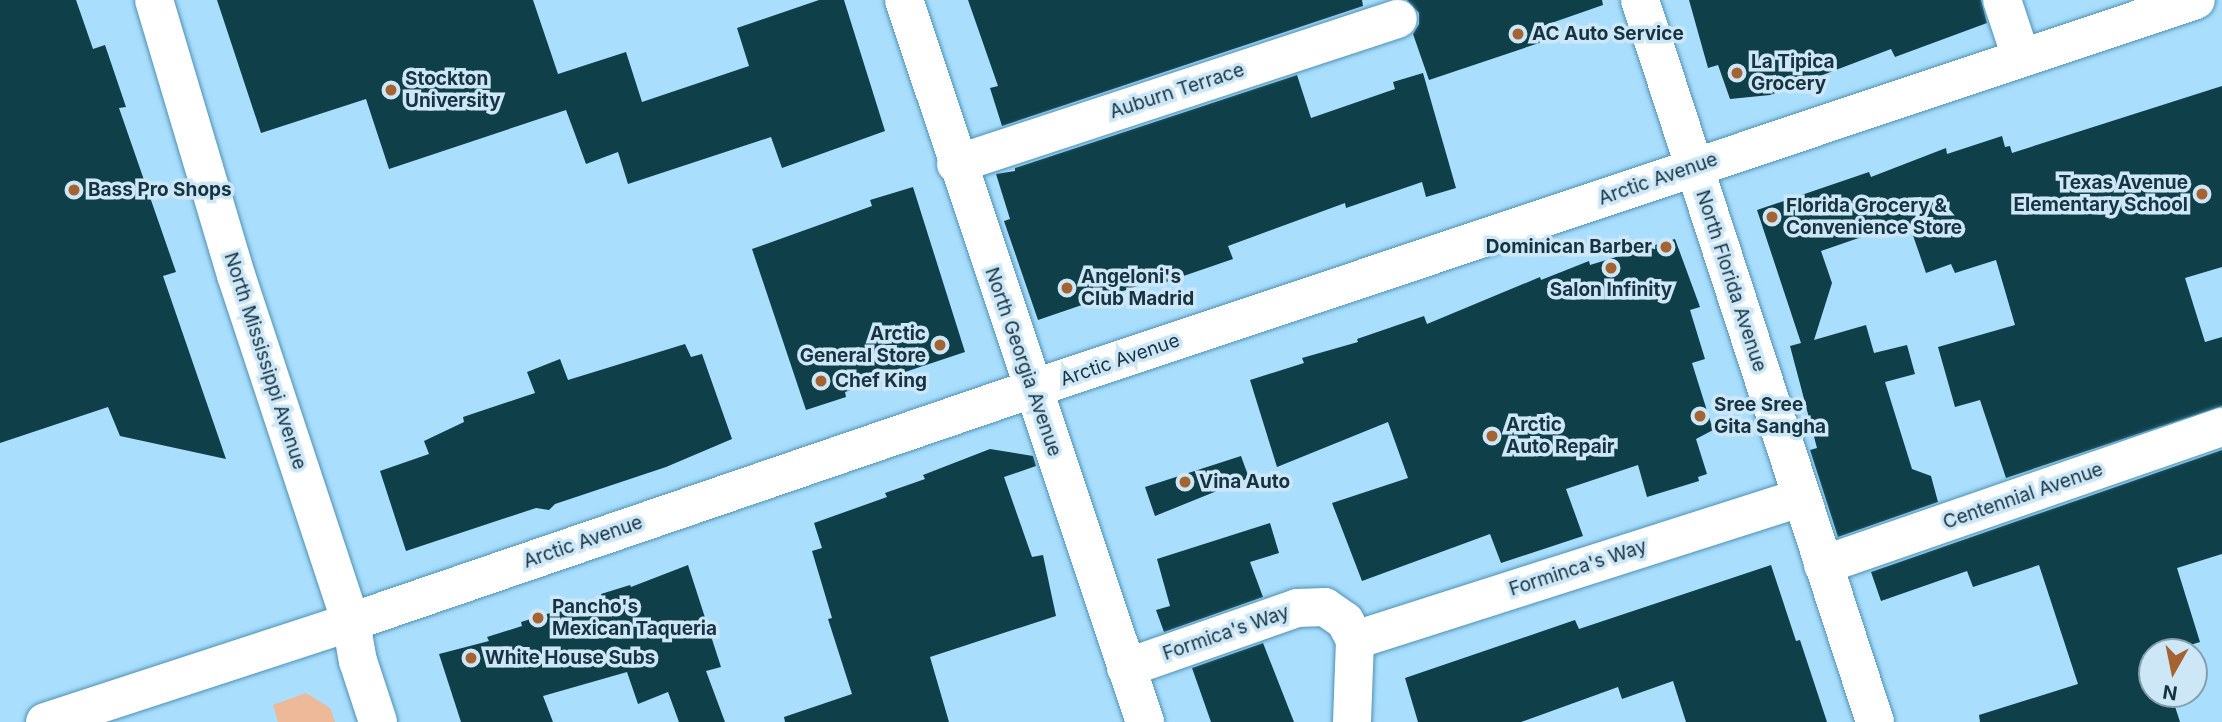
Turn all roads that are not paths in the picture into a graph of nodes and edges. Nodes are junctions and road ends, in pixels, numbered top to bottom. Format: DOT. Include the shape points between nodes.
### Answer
graph roads {
  1 [pos="154,0"];
  2 [pos="904,0"];
  3 [pos="1640,0"];
  4 [pos="2002,0"];
  5 [pos="2196,0"];
  6 [pos="1398,19"];
  7 [pos="2021,57"];
  8 [pos="956,164"];
  9 [pos="1694,167"];
  10 [pos="1032,389"];
  11 [pos="2222,427"];
  12 [pos="1801,498"];
  13 [pos="1823,565"];
  14 [pos="351,622"];
  15 [pos="1355,640"];
  16 [pos="1126,668"];
  17 [pos="45,722"];
  18 [pos="378,722"];
  19 [pos="1145,722"];
  20 [pos="1352,722"];
  21 [pos="1875,722"];
  1 -- 14 [label="street, North Mississippi Avenue" via="236,275"];
  2 -- 8 [label="street, North Georgia Avenue"];
  3 -- 9 [label="street, North Florida Avenue"];
  4 -- 7 [label="street"];
  5 -- 7 [label="street, Arctic Avenue"];
  6 -- 8 [label="street, Auburn Terrace"];
  7 -- 9 [label="street, Arctic Avenue"];
  8 -- 10 [label="street, North Georgia Avenue"];
  9 -- 10 [label="street, Arctic Avenue"];
  9 -- 12 [label="street, North Florida Avenue"];
  10 -- 14 [label="street, Arctic Avenue"];
  10 -- 16 [label="street, North Georgia Avenue"];
  11 -- 13 [label="street, Centennial Avenue"];
  12 -- 13 [label="street, North Florida Avenue"];
  12 -- 15 [label="street, Forminca's Way"];
  13 -- 21 [label="street, North Florida Avenue"];
  14 -- 17 [label="street, Arctic Avenue"];
  14 -- 18 [label="street, North Mississippi Avenue"];
  15 -- 16 [label="street, Formica's Way" via="1345,621 1325,607 1297,608"];
  15 -- 20 [label="street"];
  16 -- 19 [label="street, North Georgia Avenue"];
}
